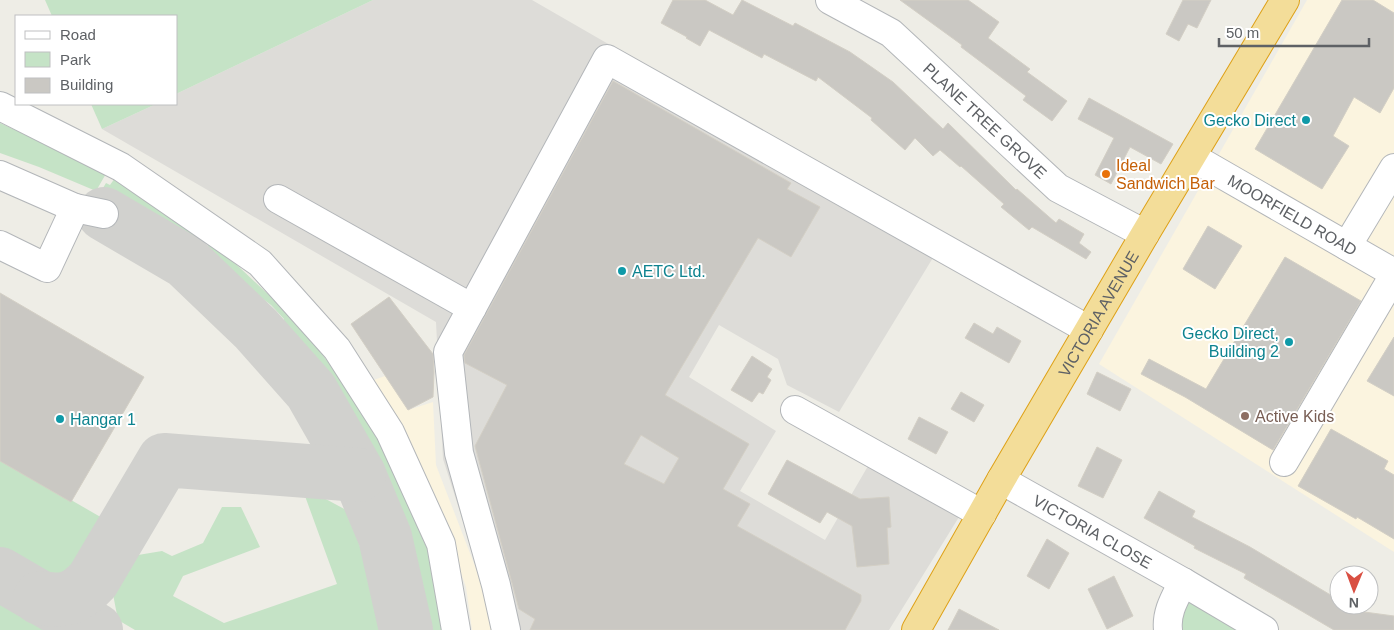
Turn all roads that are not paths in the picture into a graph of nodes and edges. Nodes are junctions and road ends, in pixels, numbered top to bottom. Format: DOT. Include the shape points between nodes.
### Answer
graph roads {
  1 [pos="830,0"];
  2 [pos="1285,0"];
  3 [pos="0,106"];
  4 [pos="1192,157"];
  5 [pos="1394,168"];
  6 [pos="0,175"];
  7 [pos="278,199"];
  8 [pos="75,208"];
  9 [pos="104,214"];
  10 [pos="1145,234"];
  11 [pos="0,245"];
  12 [pos="1347,246"];
  13 [pos="1394,274"];
  14 [pos="472,308"];
  15 [pos="1089,330"];
  16 [pos="796,410"];
  17 [pos="1284,462"];
  18 [pos="1001,480"];
  19 [pos="982,514"];
  20 [pos="1183,582"];
  21 [pos="456,630"];
  22 [pos="506,630"];
  23 [pos="916,630"];
  24 [pos="1168,630"];
  25 [pos="1264,630"];
  1 -- 10 [label="street, PLANE TREE GROVE" via="891,33 1058,188"];
  2 -- 4 [label="highway, VICTORIA AVENUE"];
  3 -- 21 [label="street" via="116,164 260,263 336,349 390,432 441,544"];
  4 -- 10 [label="highway, VICTORIA AVENUE"];
  4 -- 12 [label="street, MOORFIELD ROAD"];
  5 -- 12 [label="street"];
  6 -- 8 [label="street"];
  7 -- 14 [label="street"];
  8 -- 9 [label="street"];
  8 -- 11 [label="street" via="47,268"];
  10 -- 15 [label="highway, VICTORIA AVENUE"];
  12 -- 13 [label="street, MOORFIELD ROAD"];
  13 -- 17 [label="street"];
  14 -- 15 [label="street" via="607,60"];
  14 -- 22 [label="street" via="448,352 459,453"];
  15 -- 18 [label="highway, VICTORIA AVENUE"];
  16 -- 19 [label="street"];
  18 -- 19 [label="highway, VICTORIA AVENUE"];
  18 -- 20 [label="street, VICTORIA CLOSE"];
  19 -- 23 [label="highway, VICTORIA AVENUE"];
  20 -- 24 [label="street" via="1170,609"];
  20 -- 25 [label="street, VICTORIA CLOSE"];
}
